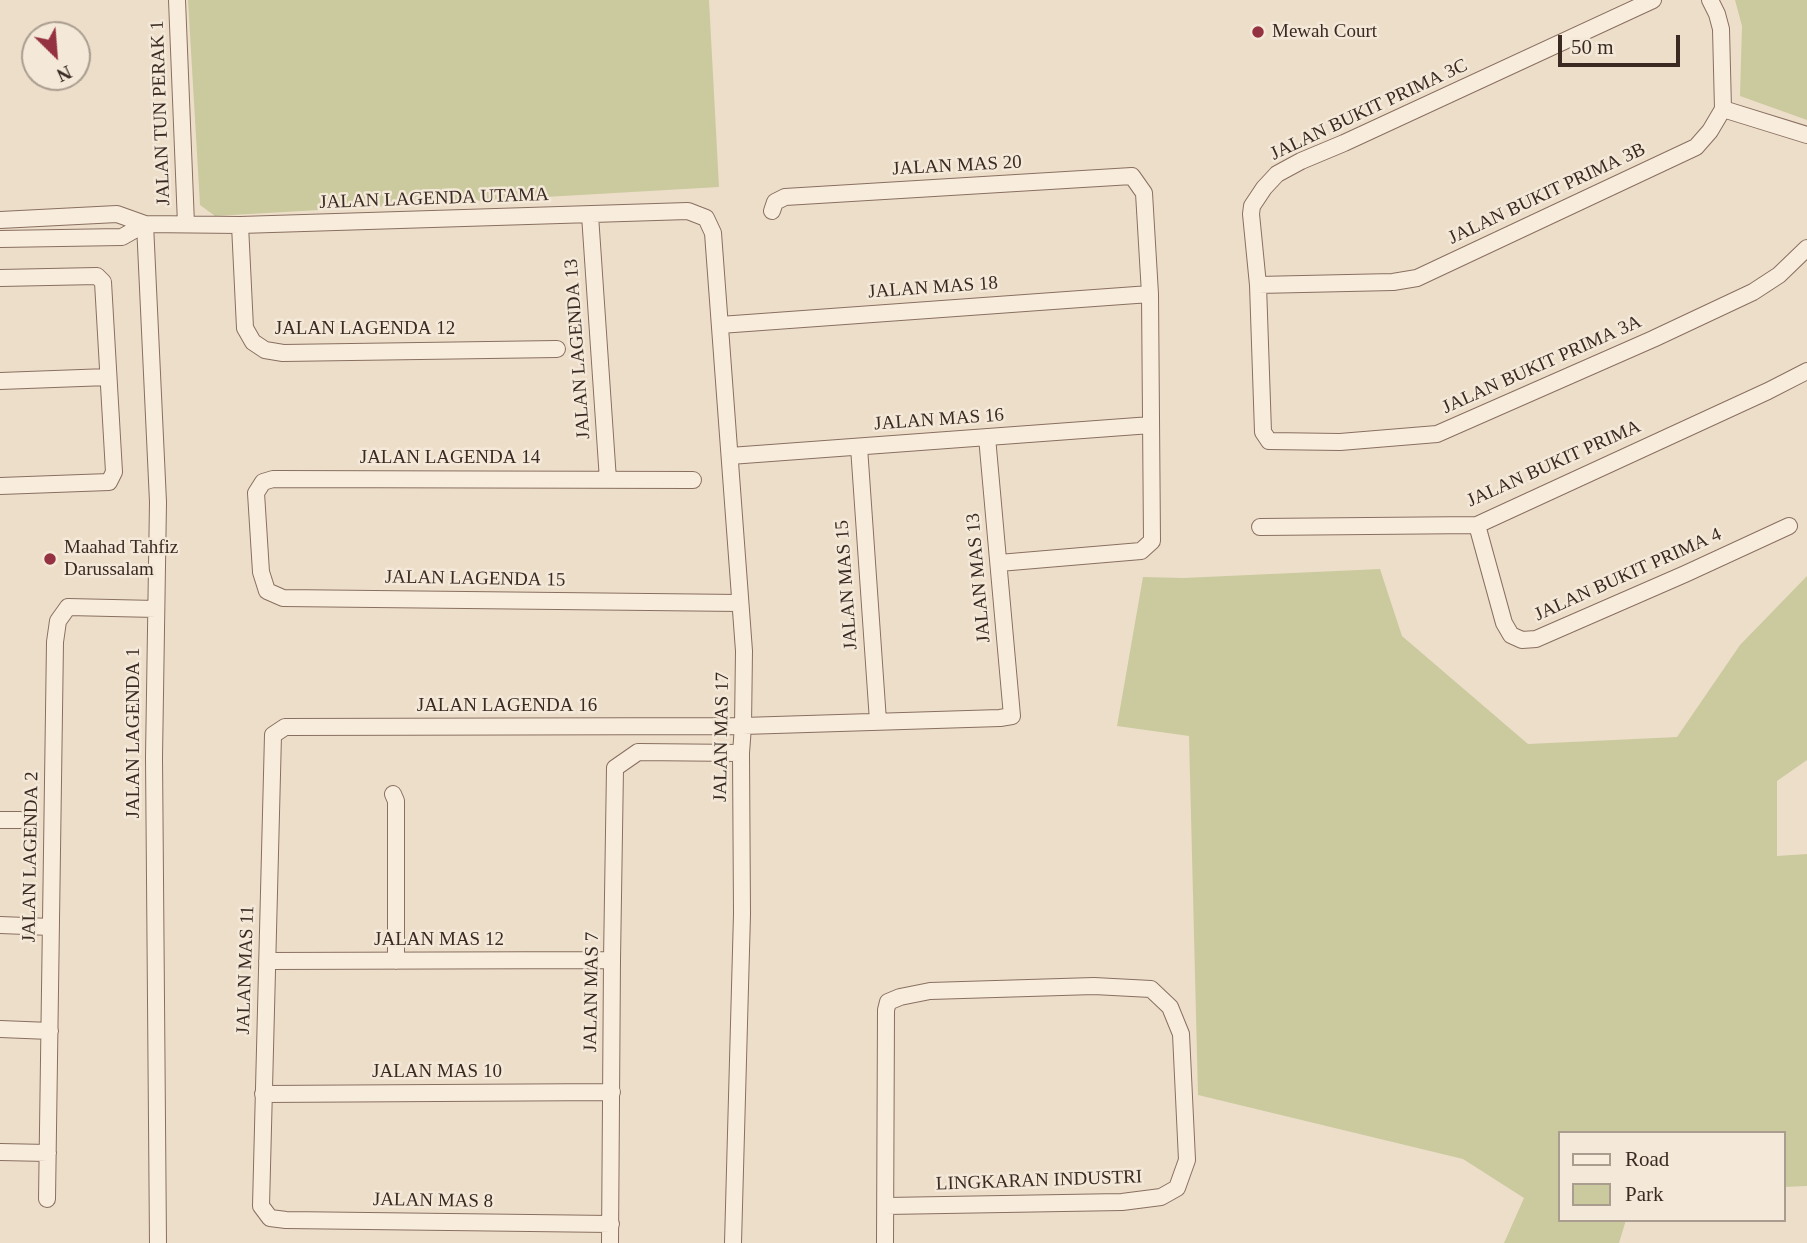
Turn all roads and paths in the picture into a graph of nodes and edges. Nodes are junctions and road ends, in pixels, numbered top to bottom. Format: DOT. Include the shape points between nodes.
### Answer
graph roads {
  1 [pos="177,0"];
  2 [pos="1653,0"];
  3 [pos="1710,0"];
  4 [pos="1723,109"];
  5 [pos="1807,135"];
  6 [pos="772,212"];
  7 [pos="590,215"];
  8 [pos="0,220"];
  9 [pos="145,224"];
  10 [pos="186,224"];
  11 [pos="240,225"];
  12 [pos="713,233"];
  13 [pos="0,239"];
  14 [pos="1807,248"];
  15 [pos="0,278"];
  16 [pos="1258,285"];
  17 [pos="1150,293"];
  18 [pos="720,325"];
  19 [pos="557,349"];
  20 [pos="1807,371"];
  21 [pos="108,377"];
  22 [pos="0,381"];
  23 [pos="1151,425"];
  24 [pos="987,437"];
  25 [pos="1269,441"];
  26 [pos="859,447"];
  27 [pos="730,456"];
  28 [pos="608,480"];
  29 [pos="693,480"];
  30 [pos="0,485"];
  31 [pos="1477,525"];
  32 [pos="1789,526"];
  33 [pos="1260,527"];
  34 [pos="258,535"];
  35 [pos="999,563"];
  36 [pos="740,603"];
  37 [pos="156,609"];
  38 [pos="1012,716"];
  39 [pos="878,721"];
  40 [pos="743,726"];
  41 [pos="273,735"];
  42 [pos="741,753"];
  43 [pos="394,794"];
  44 [pos="0,820"];
  45 [pos="20,820"];
  46 [pos="0,925"];
  47 [pos="51,927"];
  48 [pos="612,960"];
  49 [pos="267,961"];
  50 [pos="397,961"];
  51 [pos="0,1029"];
  52 [pos="50,1031"];
  53 [pos="612,1093"];
  54 [pos="263,1094"];
  55 [pos="0,1152"];
  56 [pos="48,1153"];
  57 [pos="47,1199"];
  58 [pos="261,1206"];
  59 [pos="886,1206"];
  60 [pos="611,1224"];
  61 [pos="158,1243"];
  62 [pos="610,1243"];
  63 [pos="733,1243"];
  64 [pos="885,1243"];
  1 -- 10 [label="street, JALAN TUN PERAK 1"];
  2 -- 16 [label="street, JALAN BUKIT PRIMA 3C" via="1277,174 1252,206"];
  3 -- 4 [label="street" via="1721,29"];
  4 -- 5 [label="street"];
  4 -- 16 [label="street, JALAN BUKIT PRIMA 3B" via="1696,147 1417,278"];
  6 -- 17 [label="street, JALAN MAS 20" via="775,202 785,197 1132,176 1144,193"];
  7 -- 11 [label="street, JALAN LAGENDA UTAMA"];
  7 -- 12 [label="street, JALAN LAGENDA UTAMA" via="688,211 706,218"];
  7 -- 28 [label="street, JALAN LAGENDA 13"];
  8 -- 9 [label="street, JALAN LAGENDA UTAMA" via="117,214"];
  9 -- 10 [label="street, JALAN LAGENDA UTAMA"];
  9 -- 13 [label="street, JALAN LAGENDA UTAMA" via="122,237"];
  9 -- 37 [label="street, JALAN LAGENDA 1" via="158,502"];
  10 -- 11 [label="street, JALAN LAGENDA UTAMA"];
  11 -- 19 [label="street, JALAN LAGENDA 12" via="245,328 265,350"];
  12 -- 18 [label="street, JALAN MAS 17"];
  14 -- 25 [label="street, JALAN BUKIT PRIMA 3A" via="1753,292 1437,434 1340,442"];
  15 -- 21 [label="street" via="97,275 103,282"];
  16 -- 25 [label="street, JALAN BUKIT PRIMA 3C" via="1263,432"];
  17 -- 18 [label="street, JALAN MAS 18"];
  17 -- 23 [label="street"];
  18 -- 27 [label="street, JALAN MAS 17"];
  20 -- 31 [label="street, JALAN BUKIT PRIMA"];
  21 -- 22 [label="street"];
  21 -- 30 [label="street" via="114,472 109,482"];
  23 -- 24 [label="street, JALAN MAS 16"];
  23 -- 35 [label="street" via="1152,541 1141,551"];
  24 -- 26 [label="street, JALAN MAS 16"];
  24 -- 35 [label="street, JALAN MAS 13"];
  26 -- 27 [label="street, JALAN MAS 16"];
  26 -- 39 [label="street, JALAN MAS 15"];
  27 -- 36 [label="street, JALAN MAS 17"];
  28 -- 29 [label="street, JALAN LAGENDA 14"];
  28 -- 34 [label="street, JALAN LAGENDA 14" via="274,479 263,482 256,493"];
  31 -- 32 [label="street, JALAN BUKIT PRIMA 4" via="1504,622 1511,635 1522,640 1536,639"];
  31 -- 33 [label="street, JALAN BUKIT PRIMA"];
  34 -- 36 [label="street, JALAN LAGENDA 15" via="267,592 283,598"];
  35 -- 38 [label="street, JALAN MAS 13"];
  36 -- 40 [label="street, JALAN MAS 17"];
  37 -- 47 [label="street, JALAN LAGENDA 2" via="68,607 58,621"];
  37 -- 61 [label="street, JALAN LAGENDA 1"];
  38 -- 39 [label="street, JALAN LAGENDA 16"];
  39 -- 40 [label="street, JALAN LAGENDA 16"];
  40 -- 41 [label="street, JALAN LAGENDA 16" via="285,727"];
  40 -- 42 [label="street, JALAN MAS 17"];
  41 -- 49 [label="street, JALAN MAS 11"];
  42 -- 48 [label="street, JALAN MAS 7" via="638,752 615,768"];
  42 -- 63 [label="street, JALAN MAS 17" via="743,914"];
  43 -- 50 [label="street"];
  44 -- 45 [label="street"];
  46 -- 47 [label="street"];
  47 -- 52 [label="street, JALAN LAGENDA 2"];
  48 -- 50 [label="street, JALAN MAS 12"];
  48 -- 53 [label="street, JALAN MAS 7"];
  49 -- 50 [label="street, JALAN MAS 12"];
  49 -- 54 [label="street, JALAN MAS 11"];
  51 -- 52 [label="street"];
  52 -- 56 [label="street, JALAN LAGENDA 2"];
  53 -- 54 [label="street, JALAN MAS 10"];
  53 -- 60 [label="street, JALAN MAS 7"];
  54 -- 58 [label="street, JALAN MAS 11"];
  55 -- 56 [label="street"];
  56 -- 57 [label="street, JALAN LAGENDA 2"];
  58 -- 60 [label="street, JALAN MAS 8" via="270,1219 286,1220"];
  59 -- 59 [label="street, LINGKARAN INDUSTRI" via="1122,1202 1161,1197 1177,1188 1187,1160 1181,1034 1170,1007 1151,989 1094,985 930,991 888,1002"];
  59 -- 64 [label="street"];
  60 -- 62 [label="street, JALAN MAS 7"];
}
